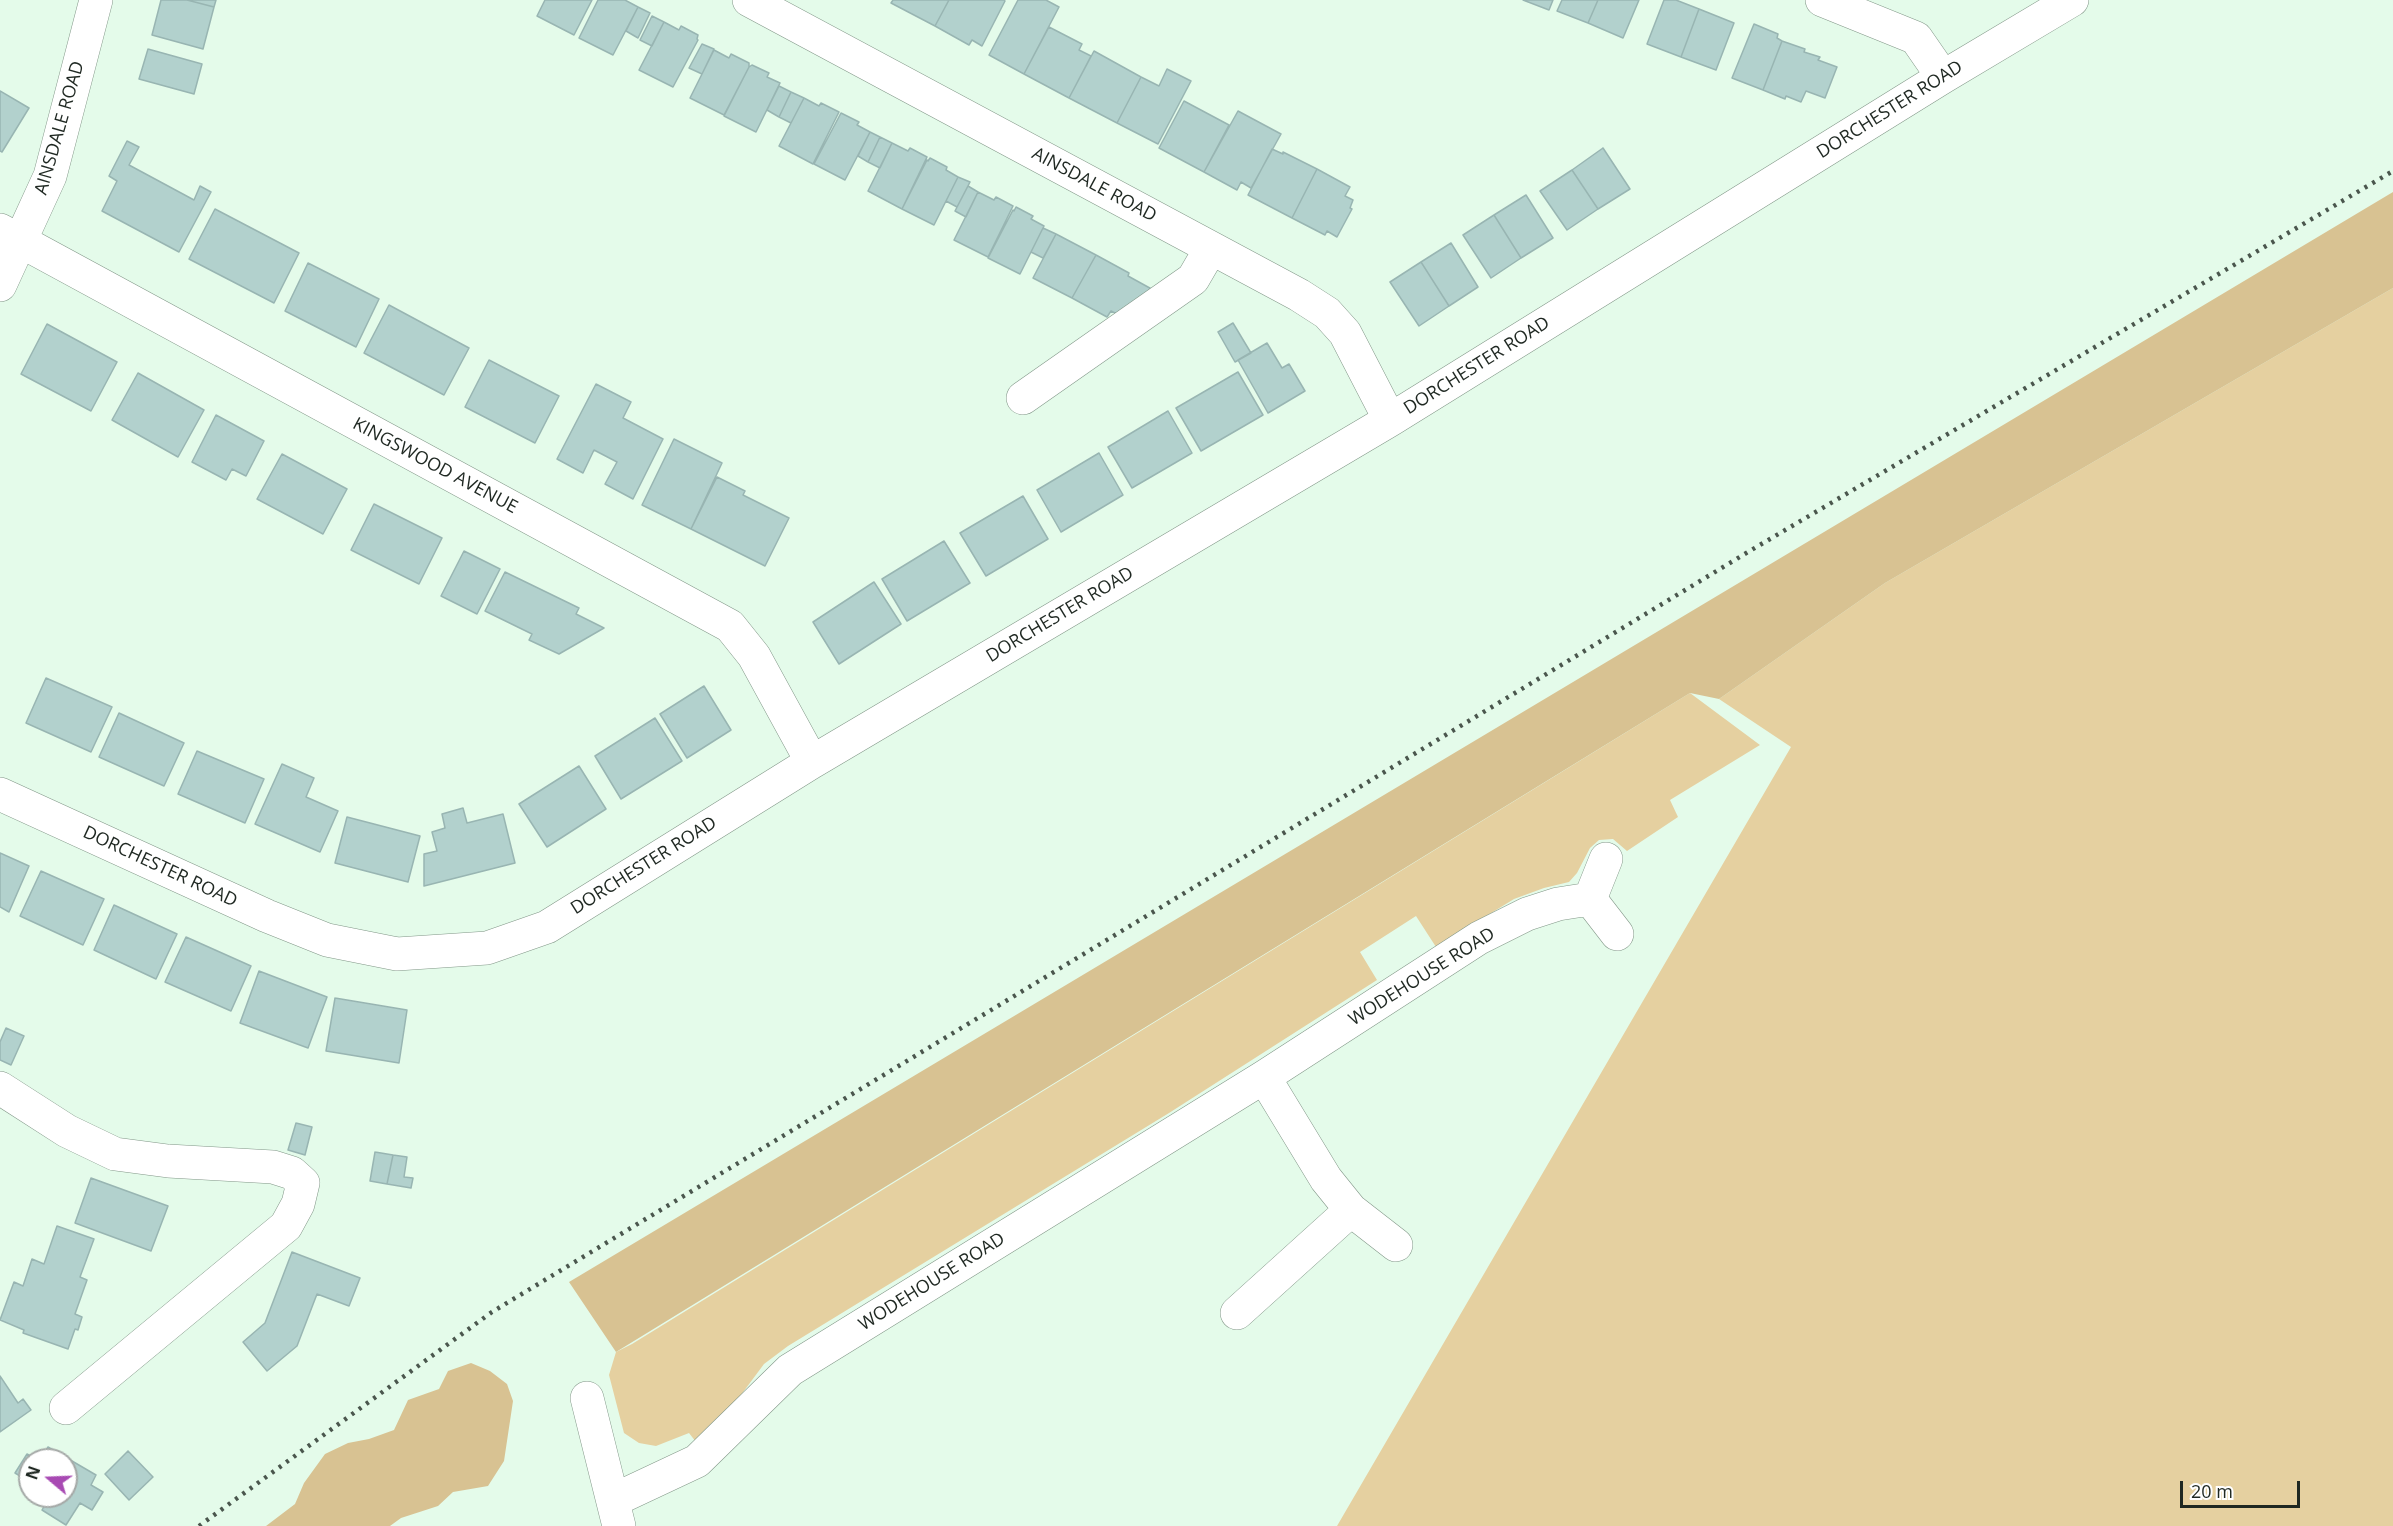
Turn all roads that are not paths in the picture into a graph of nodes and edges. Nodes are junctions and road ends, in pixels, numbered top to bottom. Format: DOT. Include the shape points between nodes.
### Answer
graph roads {
  1 [pos="96,0"];
  2 [pos="749,0"];
  3 [pos="1822,0"];
  4 [pos="2072,0"];
  5 [pos="1943,77"];
  6 [pos="11,236"];
  7 [pos="1212,248"];
  8 [pos="0,285"];
  9 [pos="1023,398"];
  10 [pos="1390,420"];
  11 [pos="812,762"];
  12 [pos="0,794"];
  13 [pos="1606,859"];
  14 [pos="1590,900"];
  15 [pos="1617,934"];
  16 [pos="1264,1077"];
  17 [pos="0,1088"];
  18 [pos="1351,1210"];
  19 [pos="1396,1245"];
  20 [pos="1237,1313"];
  21 [pos="586,1398"];
  22 [pos="66,1408"];
  23 [pos="617,1513"];
  1 -- 6 [label="street, AINSDALE ROAD" via="50,176"];
  2 -- 7 [label="street, AINSDALE ROAD"];
  3 -- 5 [label="street" via="1916,38"];
  4 -- 5 [label="street, DORCHESTER ROAD"];
  5 -- 10 [label="street, DORCHESTER ROAD"];
  6 -- 8 [label="street, AINSDALE ROAD"];
  6 -- 11 [label="street, KINGSWOOD AVENUE" via="730,626 754,656"];
  7 -- 9 [label="street" via="1193,279"];
  7 -- 10 [label="street, AINSDALE ROAD" via="1327,313 1345,333"];
  10 -- 11 [label="street, DORCHESTER ROAD"];
  11 -- 12 [label="street, DORCHESTER ROAD" via="547,927 487,948 397,954 327,940 267,916"];
  13 -- 14 [label="street"];
  14 -- 15 [label="street"];
  14 -- 16 [label="street, WODEHOUSE ROAD" via="1558,904 1527,914 1479,938"];
  16 -- 18 [label="street" via="1326,1179"];
  16 -- 23 [label="street, WODEHOUSE ROAD" via="790,1370 697,1461"];
  17 -- 22 [label="street" via="67,1131 115,1154 273,1167 292,1173 303,1183 298,1204 286,1226"];
  18 -- 19 [label="street"];
  18 -- 20 [label="street"];
  21 -- 23 [label="street"];
}
